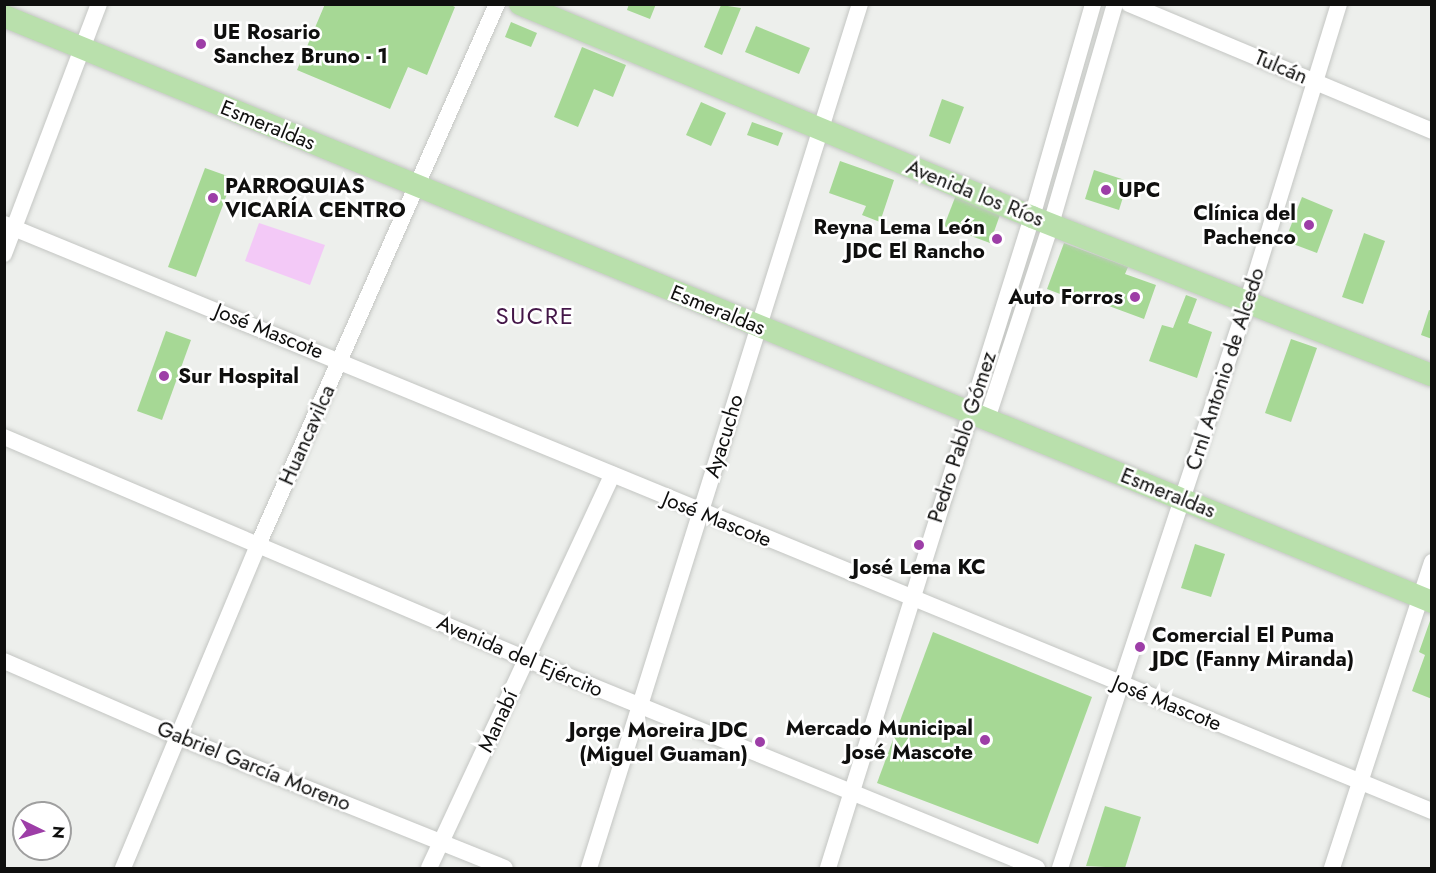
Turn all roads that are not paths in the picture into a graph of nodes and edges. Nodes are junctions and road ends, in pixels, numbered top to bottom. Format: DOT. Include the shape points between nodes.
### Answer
graph roads {
  1 [pos="11,4"];
  2 [pos="99,4"];
  3 [pos="497,4"];
  4 [pos="520,4"];
  5 [pos="558,4"];
  6 [pos="860,4"];
  7 [pos="1094,4"];
  8 [pos="1115,4"];
  9 [pos="1129,4"];
  10 [pos="1339,4"];
  11 [pos="4,16"];
  12 [pos="85,43"];
  13 [pos="1316,82"];
  14 [pos="824,124"];
  15 [pos="1431,130"];
  16 [pos="416,180"];
  17 [pos="1043,214"];
  18 [pos="9,226"];
  19 [pos="4,254"];
  20 [pos="1249,297"];
  21 [pos="761,320"];
  22 [pos="1431,359"];
  23 [pos="340,360"];
  24 [pos="1431,375"];
  25 [pos="980,409"];
  26 [pos="4,437"];
  27 [pos="612,476"];
  28 [pos="1185,493"];
  29 [pos="700,512"];
  30 [pos="258,546"];
  31 [pos="1428,586"];
  32 [pos="911,599"];
  33 [pos="526,659"];
  34 [pos="4,661"];
  35 [pos="1120,684"];
  36 [pos="640,705"];
  37 [pos="179,736"];
  38 [pos="1360,782"];
  39 [pos="853,794"];
  40 [pos="1431,811"];
  41 [pos="441,843"];
  42 [pos="123,868"];
  43 [pos="429,868"];
  44 [pos="505,868"];
  45 [pos="589,868"];
  46 [pos="828,868"];
  47 [pos="1037,868"];
  48 [pos="1060,868"];
  49 [pos="1332,868"];
  1 -- 12 [label="main road, Esmeraldas"];
  2 -- 12 [label="street"];
  3 -- 16 [label="street, Huancavilca"];
  4 -- 14 [label="main road, Avenida los Ríos"];
  5 -- 14 [label="main road, Avenida los Ríos"];
  6 -- 14 [label="street, Ayacucho"];
  7 -- 17 [label="street, Pedro Pablo Gómez"];
  8 -- 17 [label="street, Pedro Pablo Gómez"];
  9 -- 13 [label="street, Tulcán"];
  10 -- 13 [label="street, Crnl Antonio de Alcedo"];
  11 -- 12 [label="main road, Esmeraldas"];
  12 -- 16 [label="main road, Esmeraldas"];
  12 -- 18 [label="street"];
  13 -- 15 [label="street, Tulcán"];
  13 -- 20 [label="street, Crnl Antonio de Alcedo"];
  14 -- 17 [label="main road, Avenida los Ríos"];
  14 -- 21 [label="street, Ayacucho"];
  16 -- 21 [label="main road, Esmeraldas"];
  16 -- 23 [label="street, Huancavilca"];
  17 -- 20 [label="main road, Avenida los Ríos"];
  17 -- 25 [label="street, Pedro Pablo Gómez"];
  18 -- 19 [label="street"];
  18 -- 23 [label="street, José Mascote"];
  20 -- 22 [label="main road, Avenida los Ríos"];
  20 -- 24 [label="main road, Avenida los Ríos"];
  20 -- 28 [label="street, Crnl Antonio de Alcedo"];
  21 -- 25 [label="main road, Esmeraldas"];
  21 -- 29 [label="street, Ayacucho"];
  23 -- 27 [label="street, José Mascote"];
  23 -- 30 [label="street, Huancavilca"];
  25 -- 28 [label="main road, Esmeraldas"];
  25 -- 32 [label="street, Pedro Pablo Gómez"];
  26 -- 30 [label="street, Avenida del Ejército"];
  27 -- 29 [label="street, José Mascote"];
  27 -- 33 [label="street, Manabí"];
  28 -- 31 [label="main road, Esmeraldas"];
  28 -- 35 [label="street, Crnl Antonio de Alcedo"];
  29 -- 32 [label="street, José Mascote"];
  29 -- 36 [label="street, Ayacucho"];
  30 -- 33 [label="street, Avenida del Ejército"];
  30 -- 37 [label="street, Huancavilca"];
  31 -- 38 [label="street"];
  32 -- 35 [label="street, José Mascote"];
  32 -- 39 [label="street, Pedro Pablo Gómez"];
  33 -- 36 [label="street, Avenida del Ejército"];
  33 -- 41 [label="street, Manabí"];
  34 -- 37 [label="street, Gabriel García Moreno"];
  35 -- 38 [label="street, José Mascote"];
  35 -- 48 [label="street, Crnl Antonio de Alcedo"];
  36 -- 39 [label="street, Avenida del Ejército"];
  36 -- 45 [label="street, Ayacucho"];
  37 -- 41 [label="street, Gabriel García Moreno"];
  37 -- 42 [label="street, Huancavilca"];
  38 -- 40 [label="street, José Mascote"];
  38 -- 49 [label="street"];
  39 -- 46 [label="street, Pedro Pablo Gómez"];
  39 -- 47 [label="street, Avenida del Ejército"];
  41 -- 43 [label="street, Manabí"];
  41 -- 44 [label="street, Gabriel García Moreno"];
}
